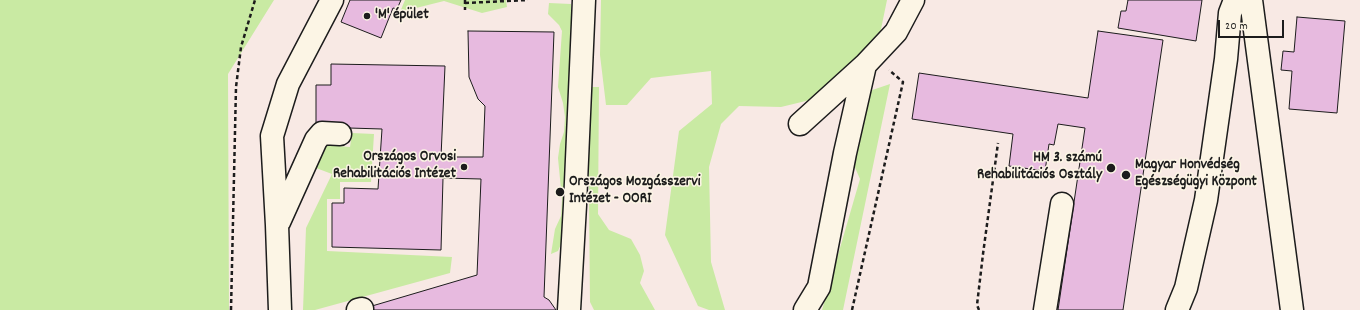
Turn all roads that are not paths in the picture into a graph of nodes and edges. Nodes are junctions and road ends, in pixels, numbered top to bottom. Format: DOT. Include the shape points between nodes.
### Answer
graph roads {
  1 [pos="332,0"];
  2 [pos="584,0"];
  3 [pos="913,0"];
  4 [pos="1234,0"];
  5 [pos="1251,0"];
  6 [pos="870,61"];
  7 [pos="800,124"];
  8 [pos="340,134"];
  9 [pos="1062,204"];
  10 [pos="277,225"];
  11 [pos="280,310"];
  12 [pos="569,310"];
  13 [pos="805,310"];
  14 [pos="1045,310"];
  15 [pos="1177,310"];
  16 [pos="1292,310"];
  1 -- 10 [label="lane" via="288,84 272,136"];
  2 -- 12 [label="lane"];
  3 -- 6 [label="lane" via="896,32"];
  4 -- 15 [label="lane" via="1230,13 1206,200 1186,288"];
  5 -- 16 [label="lane"];
  6 -- 7 [label="lane"];
  6 -- 13 [label="lane" via="845,153 820,287"];
  8 -- 10 [label="lane" via="322,133 316,140"];
  9 -- 14 [label="lane"];
  10 -- 11 [label="lane"];
}
